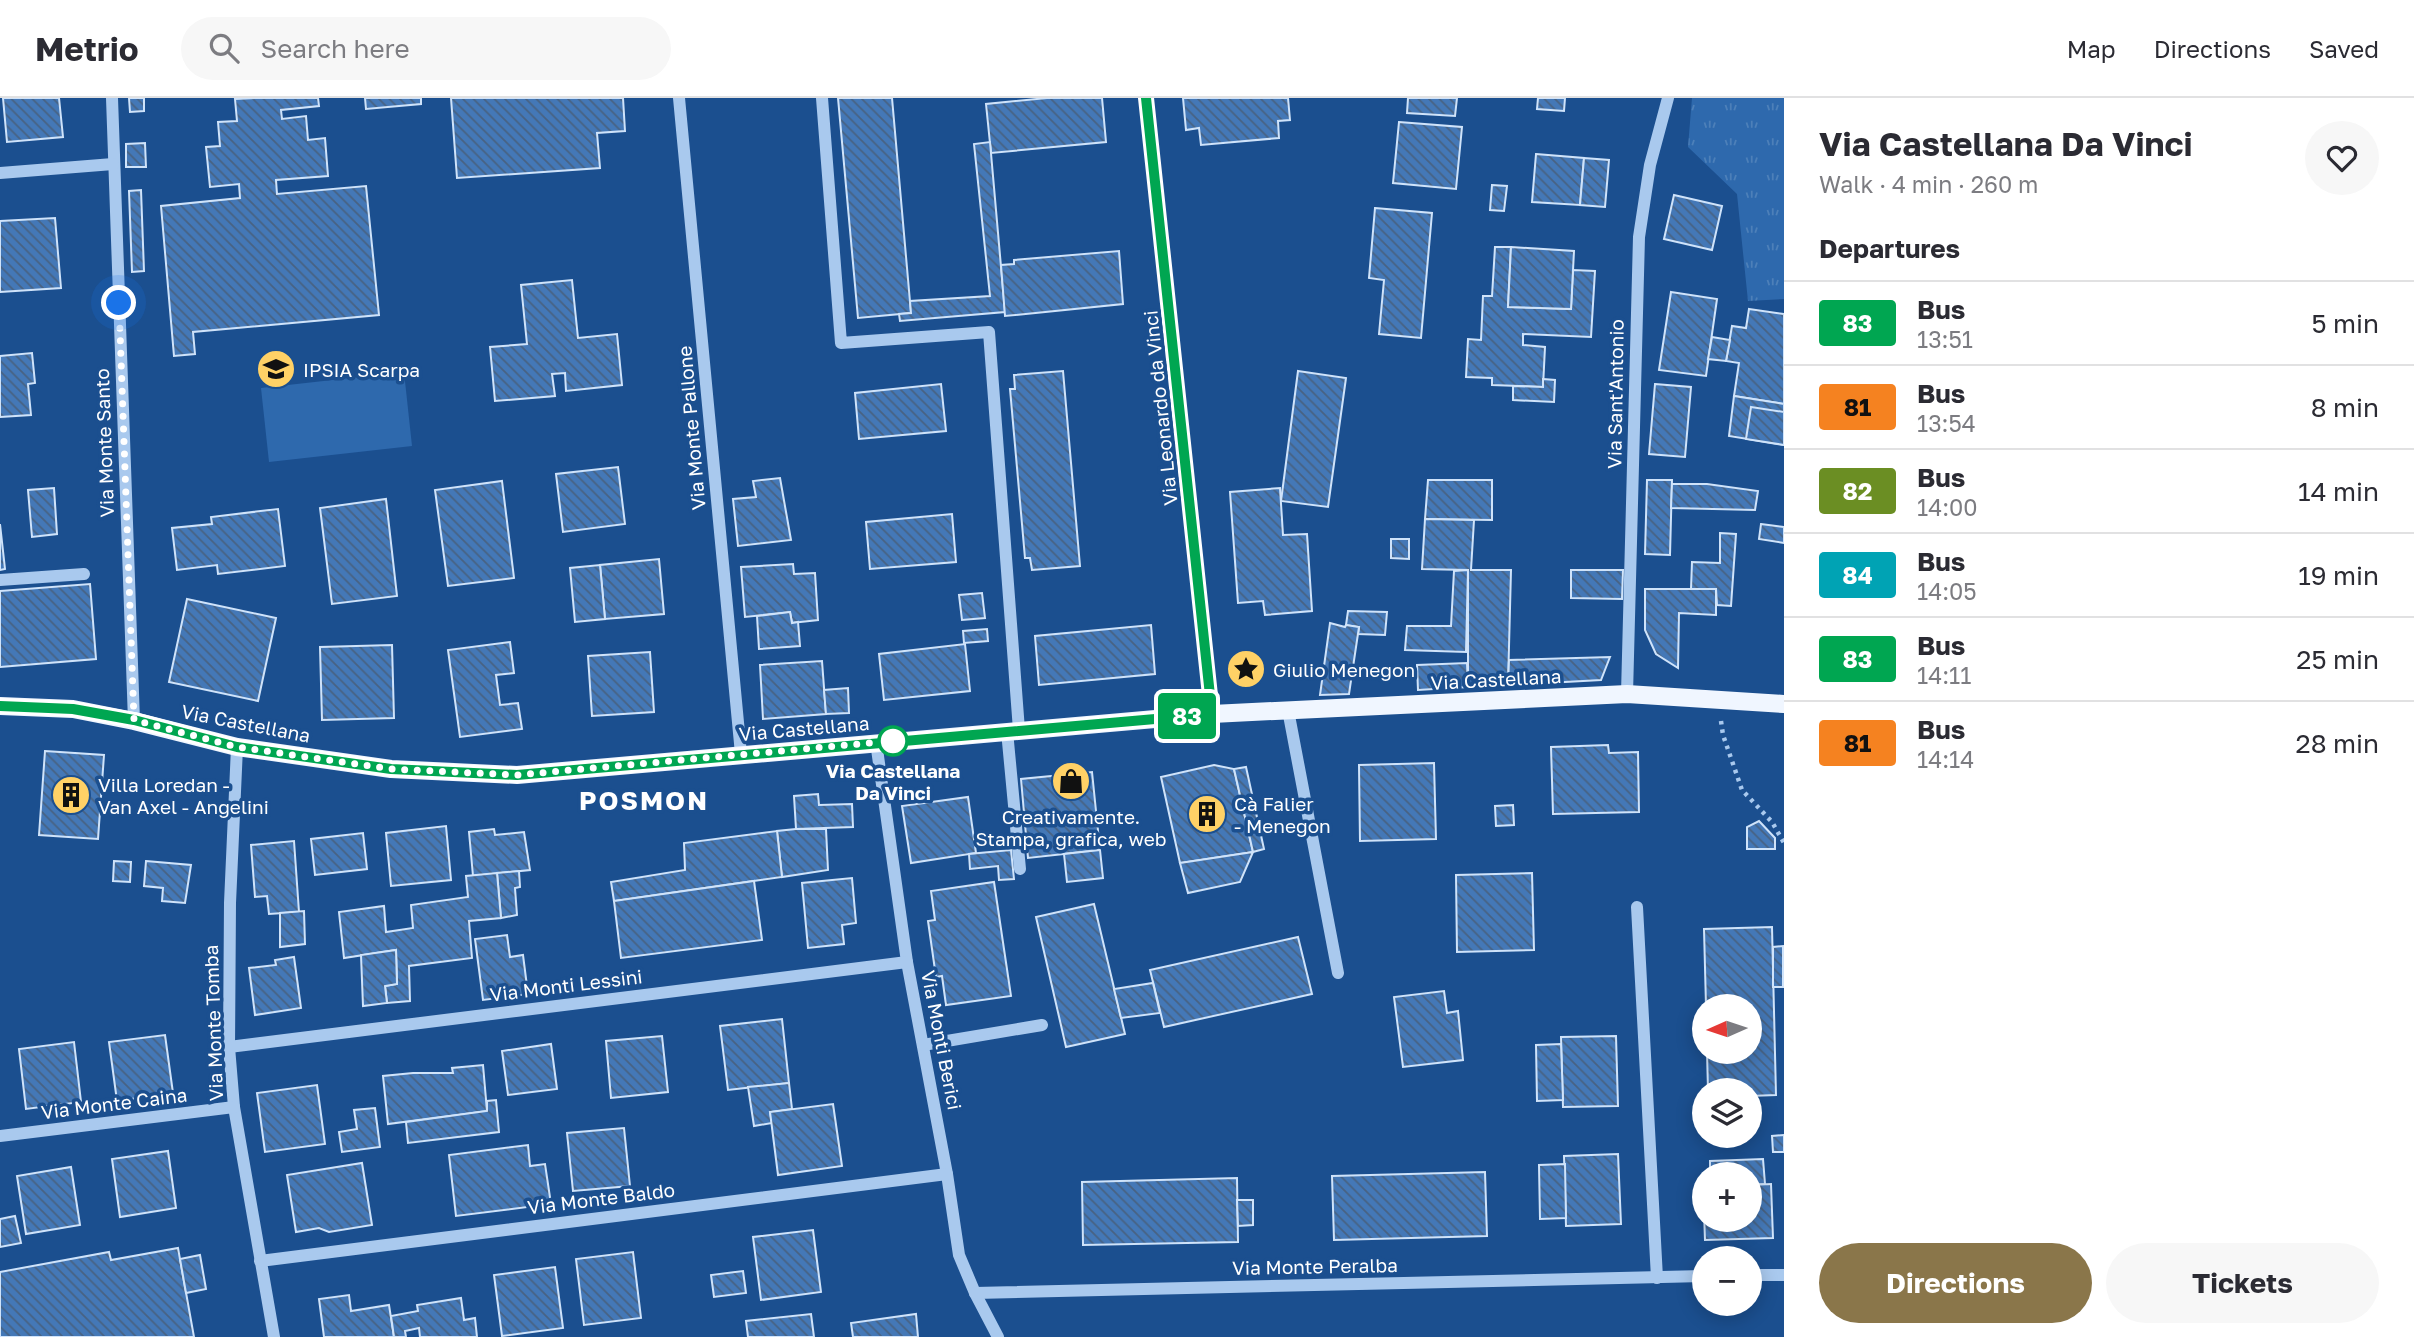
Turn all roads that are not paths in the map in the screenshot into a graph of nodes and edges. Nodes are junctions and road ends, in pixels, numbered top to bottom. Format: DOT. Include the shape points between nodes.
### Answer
graph roads {
  1 [pos="112,98"];
  2 [pos="679,98"];
  3 [pos="822,98"];
  4 [pos="1146,98"];
  5 [pos="1668,98"];
  6 [pos="113,164"];
  7 [pos="0,173"];
  8 [pos="84,574"];
  9 [pos="0,580"];
  10 [pos="1627,694"];
  11 [pos="1784,704"];
  12 [pos="0,706"];
  13 [pos="1288,710"];
  14 [pos="1212,714"];
  15 [pos="134,720"];
  16 [pos="1013,730"];
  17 [pos="876,742"];
  18 [pos="237,747"];
  19 [pos="741,754"];
  20 [pos="1020,869"];
  21 [pos="1637,907"];
  22 [pos="907,962"];
  23 [pos="1338,973"];
  24 [pos="1042,1025"];
  25 [pos="923,1045"];
  26 [pos="229,1047"];
  27 [pos="234,1107"];
  28 [pos="0,1136"];
  29 [pos="947,1174"];
  30 [pos="260,1261"];
  31 [pos="1762,1275"];
  32 [pos="1784,1275"];
  33 [pos="1692,1277"];
  34 [pos="1657,1278"];
  35 [pos="975,1293"];
  36 [pos="274,1337"];
  37 [pos="998,1337"];
  1 -- 6 [label="street, Via Monte Santo"];
  2 -- 19 [label="street, Via Monte Pallone"];
  3 -- 16 [label="street" via="841,343 989,332"];
  4 -- 14 [label="street, Via Leonardo da Vinci"];
  5 -- 10 [label="street, Via Sant'Antonio" via="1650,165 1639,237"];
  6 -- 7 [label="street"];
  6 -- 15 [label="street, Via Monte Santo"];
  8 -- 9 [label="street"];
  10 -- 11 [label="main road, Via Castellana"];
  10 -- 13 [label="main road, Via Castellana"];
  12 -- 15 [label="main road, Via Castellana" via="73,709"];
  13 -- 14 [label="main road, Via Castellana"];
  13 -- 23 [label="street"];
  14 -- 16 [label="main road, Via Castellana"];
  15 -- 18 [label="main road, Via Castellana"];
  16 -- 17 [label="main road, Via Castellana"];
  16 -- 20 [label="street"];
  17 -- 19 [label="main road, Via Castellana"];
  17 -- 22 [label="street, Via Monti Berici"];
  18 -- 19 [label="main road, Via Castellana" via="391,769 517,775"];
  18 -- 26 [label="street, Via Monte Tomba"];
  21 -- 34 [label="street"];
  22 -- 25 [label="street, Via Monti Berici"];
  22 -- 26 [label="street, Via Monti Lessini"];
  24 -- 25 [label="street"];
  25 -- 29 [label="street, Via Monti Berici"];
  26 -- 27 [label="street, Via Monte Tomba"];
  27 -- 28 [label="street, Via Monte Caina"];
  27 -- 30 [label="street, Via Monte Tomba"];
  29 -- 30 [label="street, Via Monte Baldo"];
  29 -- 35 [label="street, Via Monti Berici" via="959,1255"];
  30 -- 36 [label="street, Via Monte Tomba"];
  31 -- 32 [label="street"];
  33 -- 34 [label="street, Via Monte Peralba"];
  34 -- 35 [label="street, Via Monte Peralba"];
  35 -- 37 [label="street, Via Monti Berici"];
}
